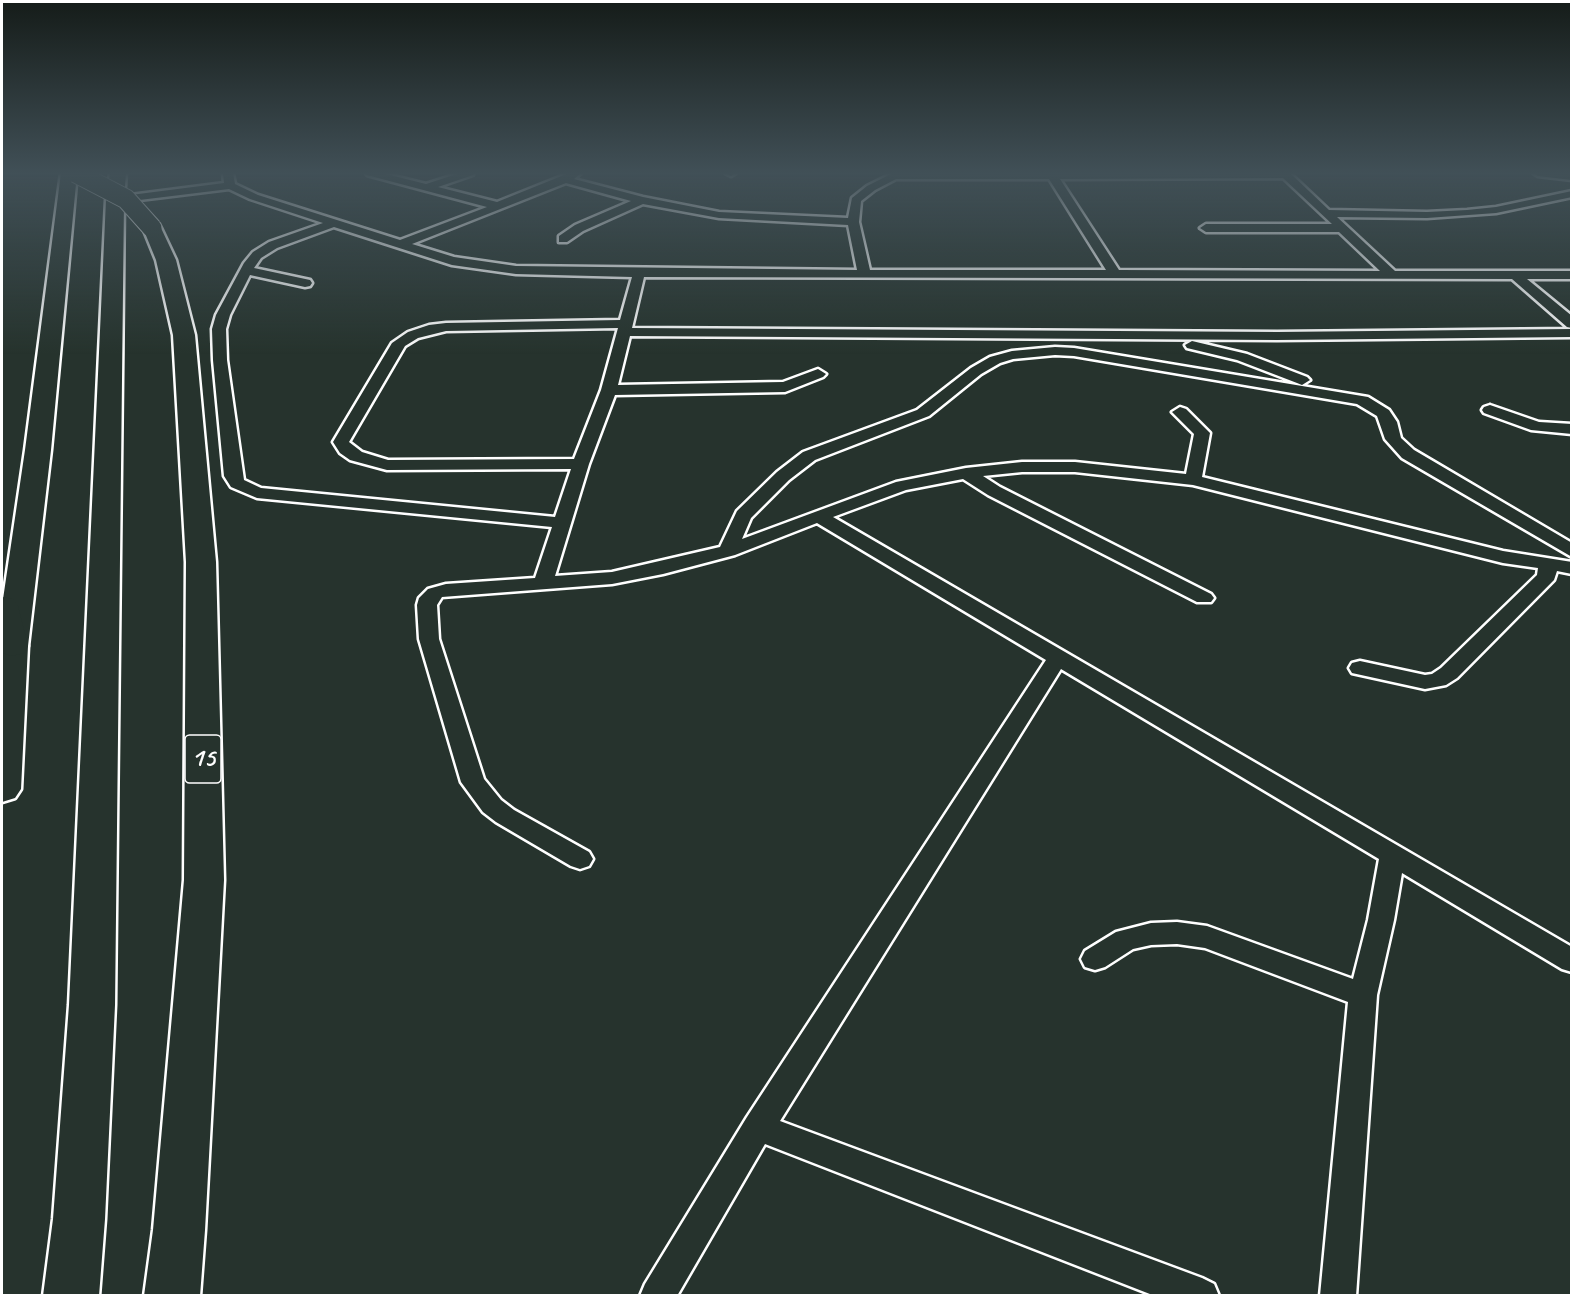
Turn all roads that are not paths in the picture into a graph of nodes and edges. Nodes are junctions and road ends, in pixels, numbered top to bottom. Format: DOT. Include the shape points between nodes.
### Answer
graph roads {
  1 [pos="62,234"];
  2 [pos="114,234"];
  3 [pos="154,234"];
  4 [pos="305,234"];
  5 [pos="368,234"];
  6 [pos="428,234"];
  7 [pos="571,234"];
  8 [pos="855,234"];
  9 [pos="1089,234"];
  10 [pos="1349,234"];
  11 [pos="563,239"];
  12 [pos="401,244"];
  13 [pos="246,270"];
  14 [pos="639,273"];
  15 [pos="864,273"];
  16 [pos="1114,273"];
  17 [pos="1390,273"];
  18 [pos="1515,275"];
  19 [pos="1572,275"];
  20 [pos="305,283"];
  21 [pos="1572,324"];
  22 [pos="624,328"];
  23 [pos="1572,333"];
  24 [pos="1154,336"];
  25 [pos="818,374"];
  26 [pos="609,390"];
  27 [pos="1329,394"];
  28 [pos="1490,410"];
  29 [pos="1180,412"];
  30 [pos="1572,429"];
  31 [pos="581,464"];
  32 [pos="966,473"];
  33 [pos="1193,480"];
  34 [pos="818,516"];
  35 [pos="562,523"];
  36 [pos="728,551"];
  37 [pos="1572,552"];
  38 [pos="1572,568"];
  39 [pos="1547,569"];
  40 [pos="543,583"];
  41 [pos="1572,583"];
  42 [pos="1204,598"];
  43 [pos="2,606"];
  44 [pos="12,646"];
  45 [pos="1057,659"];
  46 [pos="1360,668"];
  47 [pos="2,789"];
  48 [pos="1392,856"];
  49 [pos="580,859"];
  50 [pos="1095,960"];
  51 [pos="1572,961"];
  52 [pos="1363,995"];
  53 [pos="758,1127"];
  54 [pos="71,1296"];
  55 [pos="172,1296"];
  56 [pos="657,1296"];
  57 [pos="1202,1296"];
  58 [pos="1338,1296"];
  1 -- 44 [label="highway"];
  2 -- 54 [label="highway" via="93,1005"];
  3 -- 55 [label="highway, 15, bridge" via="166,260 183,334 201,562 204,880"];
  4 -- 13 [label="street" via="273,245 257,255"];
  5 -- 12 [label="street"];
  6 -- 12 [label="street"];
  7 -- 11 [label="street"];
  8 -- 15 [label="street"];
  9 -- 16 [label="street"];
  10 -- 17 [label="street"];
  12 -- 14 [label="street" via="482,267"];
  13 -- 20 [label="street"];
  13 -- 35 [label="street" via="219,329 219,360 237,483 257,493"];
  14 -- 15 [label="street"];
  14 -- 22 [label="street"];
  15 -- 16 [label="street"];
  16 -- 17 [label="street"];
  17 -- 18 [label="street"];
  18 -- 19 [label="street"];
  18 -- 21 [label="street"];
  22 -- 24 [label="street"];
  22 -- 26 [label="street"];
  22 -- 31 [label="street" via="446,327 413,335 399,343 340,442 356,456 387,465"];
  23 -- 24 [label="street"];
  24 -- 27 [label="street" via="1242,357"];
  25 -- 26 [label="street" via="785,387"];
  26 -- 31 [label="street"];
  27 -- 36 [label="street" via="1074,352 1012,355 976,371 923,413 824,449 798,464 743,515"];
  27 -- 37 [label="street" via="1373,406 1383,413 1393,439 1408,454"];
  28 -- 30 [label="street" via="1537,427"];
  29 -- 33 [label="street" via="1202,433"];
  31 -- 35 [label="street"];
  32 -- 33 [label="street" via="1075,467"];
  32 -- 34 [label="street" via="902,486"];
  32 -- 42 [label="street"];
  33 -- 39 [label="street"];
  34 -- 36 [label="street"];
  34 -- 45 [label="street"];
  35 -- 40 [label="street"];
  36 -- 40 [label="street" via="612,578"];
  38 -- 39 [label="street"];
  39 -- 41 [label="street"];
  39 -- 46 [label="street" via="1438,680 1425,682"];
  40 -- 49 [label="street" via="435,593 427,605 429,639 473,782 505,816"];
  43 -- 44 [label="highway"];
  44 -- 47 [label="highway"];
  45 -- 48 [label="street"];
  45 -- 53 [label="street"];
  48 -- 51 [label="street"];
  48 -- 52 [label="street"];
  50 -- 52 [label="street" via="1126,940 1177,933 1207,937"];
  52 -- 58 [label="street"];
  53 -- 56 [label="street"];
  53 -- 57 [label="street"];
}
